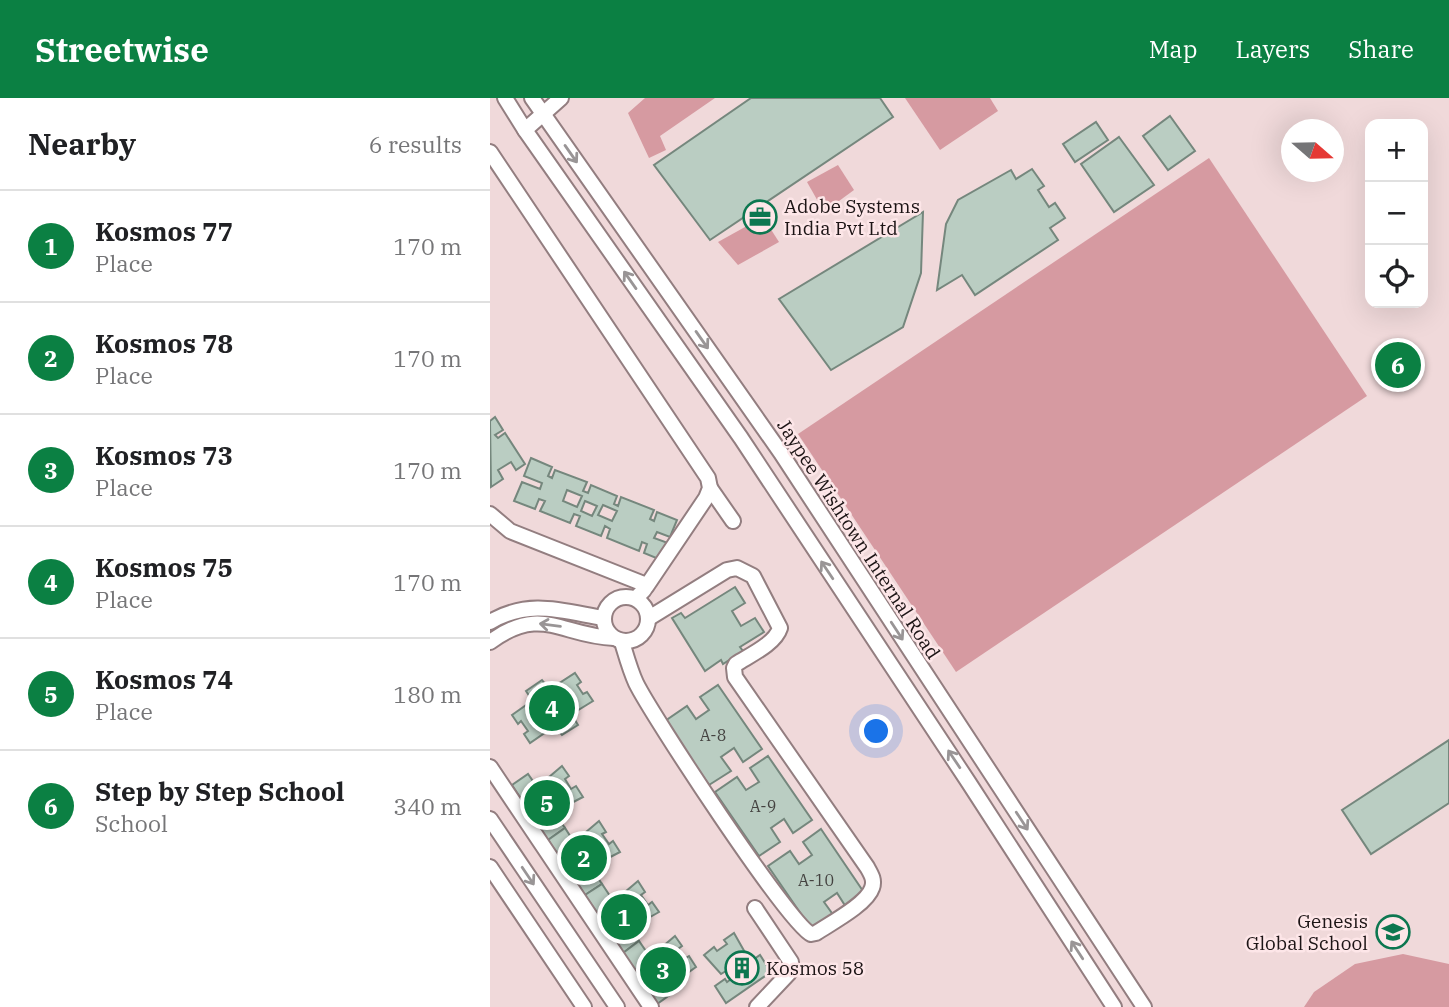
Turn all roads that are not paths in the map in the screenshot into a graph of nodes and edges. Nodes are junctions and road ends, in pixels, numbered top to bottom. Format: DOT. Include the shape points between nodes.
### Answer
graph roads {
  1 [pos="532,98"];
  2 [pos="561,98"];
  3 [pos="513,101"];
  4 [pos="542,114"];
  5 [pos="526,130"];
  6 [pos="490,152"];
  7 [pos="710,488"];
  8 [pos="490,514"];
  9 [pos="733,521"];
  10 [pos="646,587"];
  11 [pos="636,598"];
  12 [pos="603,618"];
  13 [pos="649,618"];
  14 [pos="490,622"];
  15 [pos="618,640"];
  16 [pos="490,642"];
  17 [pos="490,766"];
  18 [pos="490,819"];
  19 [pos="490,867"];
  20 [pos="755,908"];
  21 [pos="584,1007"];
  22 [pos="617,1007"];
  23 [pos="652,1007"];
  24 [pos="757,1007"];
  25 [pos="1115,1007"];
  26 [pos="1144,1007"];
  1 -- 4 [label="street, Jaypee Wishtown Internal Road"];
  2 -- 4 [label="street"];
  3 -- 5 [label="street"];
  4 -- 5 [label="street"];
  4 -- 26 [label="street, Jaypee Wishtown Internal Road, one-way" via="781,453"];
  25 -- 5 [label="street, one-way" via="741,438"];
  6 -- 7 [label="street" via="708,478"];
  7 -- 9 [label="street"];
  7 -- 10 [label="street"];
  8 -- 10 [label="street" via="510,531"];
  10 -- 11 [label="street"];
  11 -- 12 [label="street" via="614,600"];
  11 -- 13 [label="street"];
  12 -- 14 [label="street" via="531,607"];
  12 -- 15 [label="street" via="608,633"];
  13 -- 15 [label="street" via="639,638"];
  13 -- 15 [label="street" via="727,570 737,568 753,576 780,628 772,640 736,664 735,677 867,867 873,886 866,898 816,933 804,930 656,719"];
  15 -- 16 [label="street, one-way" via="534,623 519,625"];
  17 -- 23 [label="street"];
  18 -- 22 [label="street, one-way"];
  19 -- 21 [label="street"];
  20 -- 24 [label="street" via="791,962 789,974"];
}
